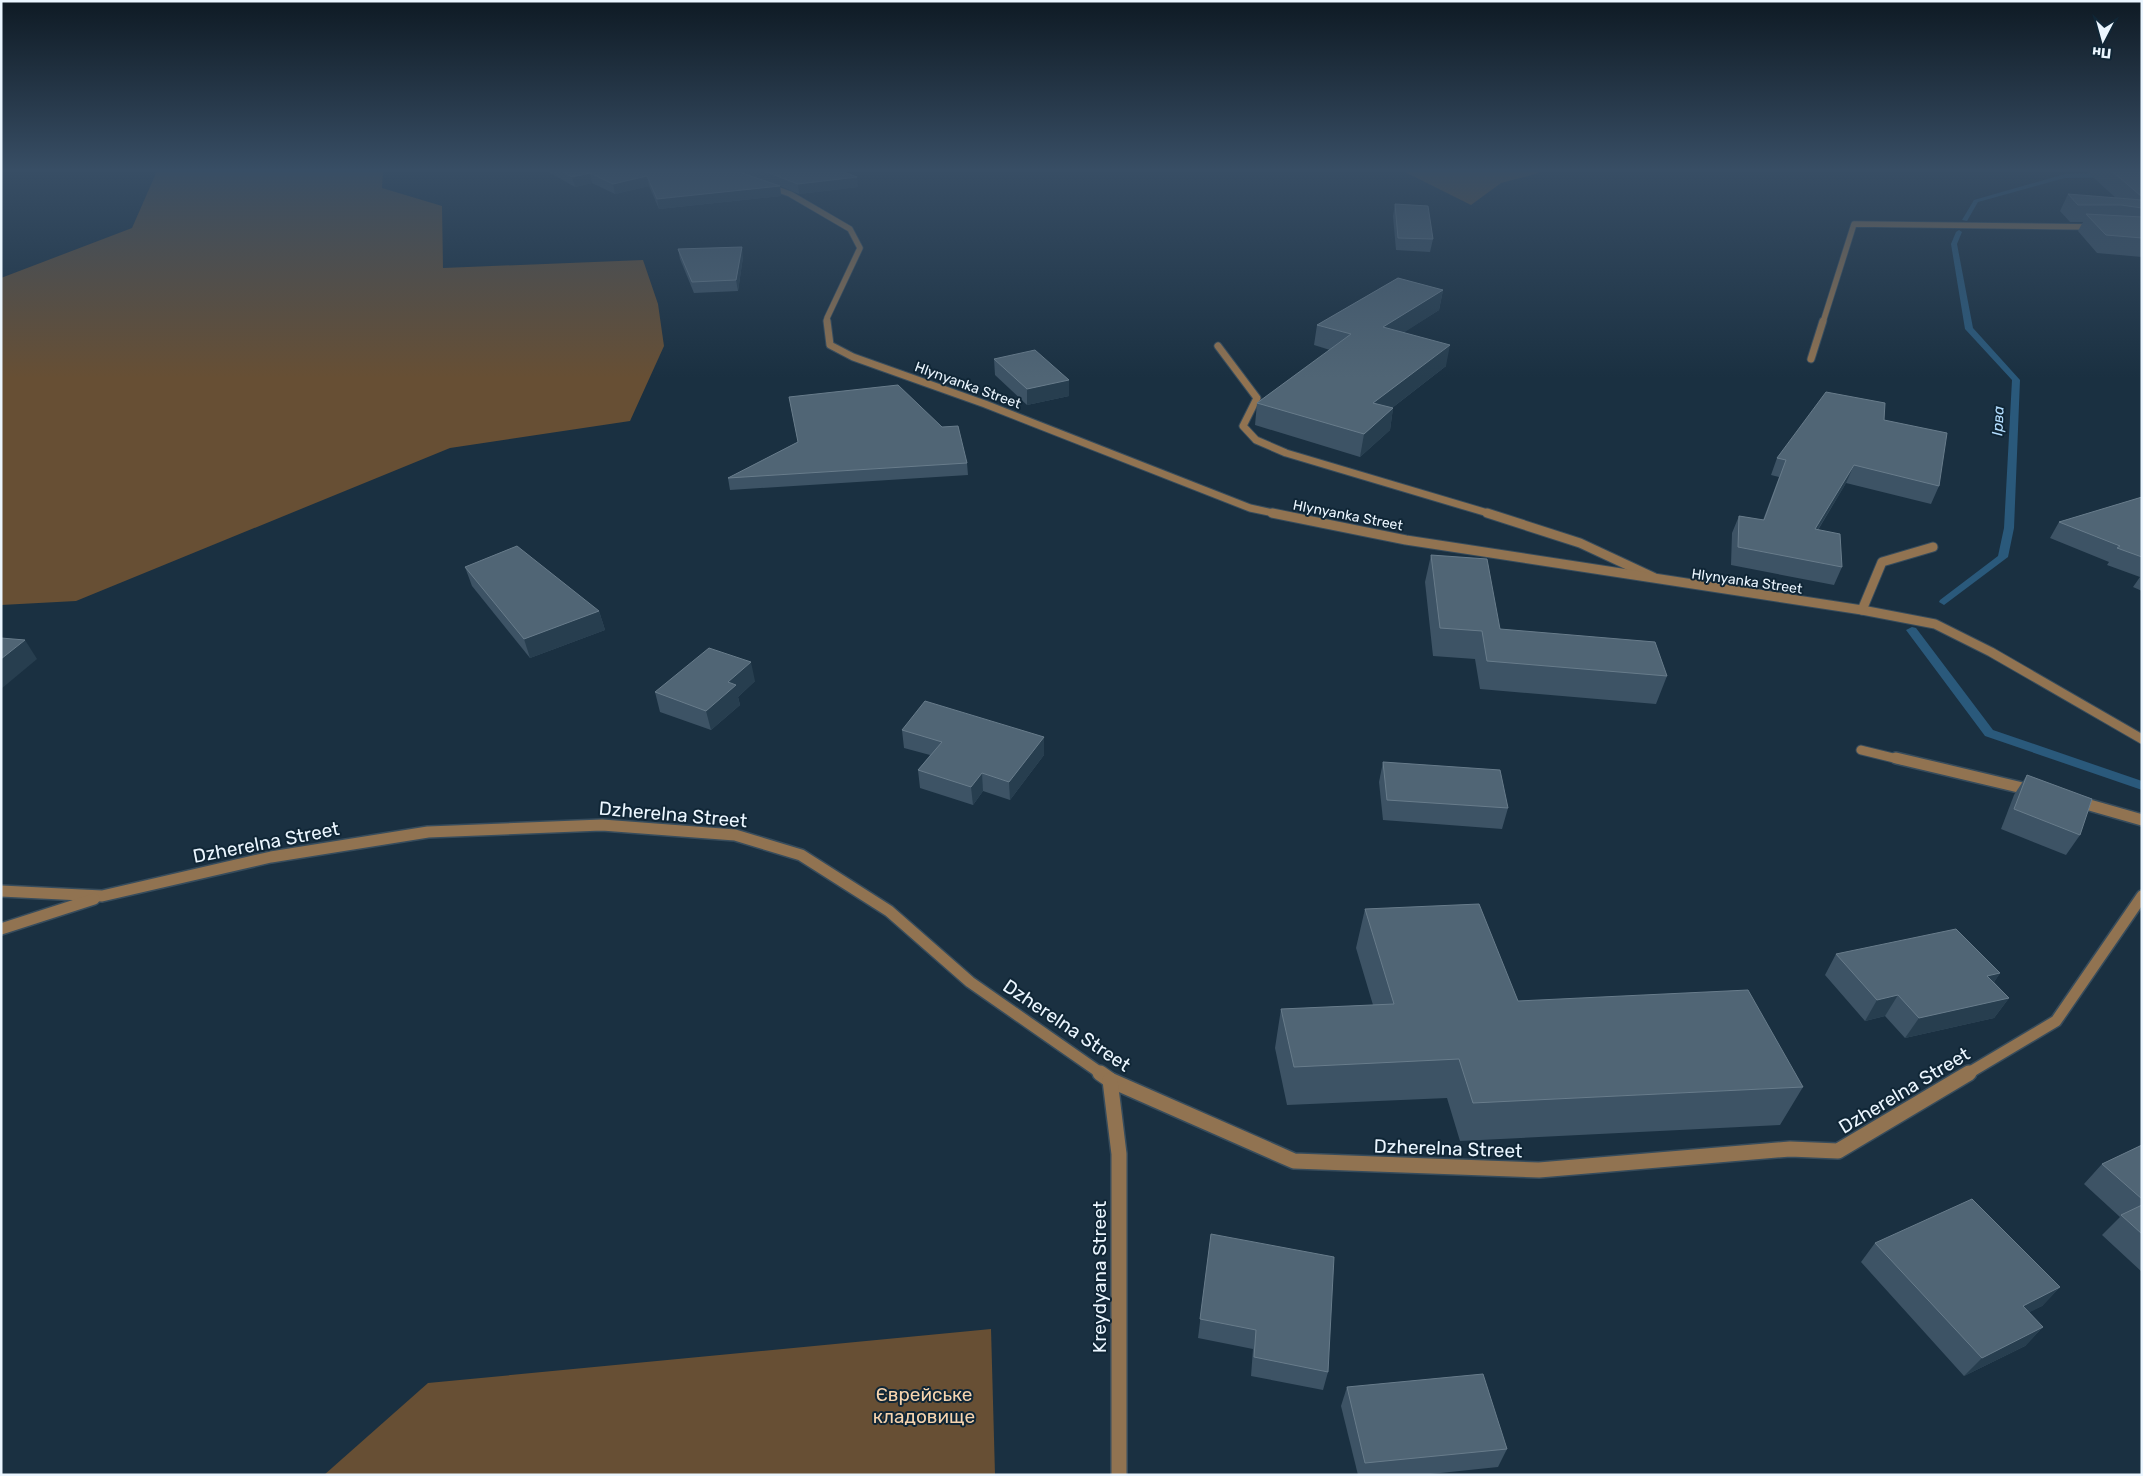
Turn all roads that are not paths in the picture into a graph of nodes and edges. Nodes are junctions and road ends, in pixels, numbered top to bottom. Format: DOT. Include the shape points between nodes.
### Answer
graph roads {
  1 [pos="856,240"];
  2 [pos="1849,240"];
  3 [pos="1218,346"];
  4 [pos="1812,360"];
  5 [pos="1933,547"];
  6 [pos="1660,580"];
  7 [pos="1862,610"];
  8 [pos="2142,739"];
  9 [pos="1861,750"];
  10 [pos="2044,793"];
  11 [pos="2072,800"];
  12 [pos="2142,820"];
  13 [pos="1,891"];
  14 [pos="102,896"];
  15 [pos="2142,896"];
  16 [pos="1,929"];
  17 [pos="1110,1080"];
  18 [pos="1120,1475"];
  1 -- 6 [label="street, Hlynyanka Street" via="860,248 827,318 830,346 853,357 985,404 1250,508 1406,540"];
  2 -- 4 [label="street"];
  3 -- 6 [label="street" via="1257,398 1243,426 1256,440 1286,453 1452,501 1580,543"];
  5 -- 7 [label="street" via="1882,562"];
  6 -- 7 [label="street, Hlynyanka Street"];
  7 -- 8 [label="street, Hlynyanka Street" via="1935,624 1991,652"];
  9 -- 10 [label="street"];
  11 -- 12 [label="street"];
  13 -- 14 [label="street, Dzherelna Street"];
  14 -- 16 [label="street"];
  14 -- 17 [label="street, Dzherelna Street" via="271,857 428,832 602,825 735,835 801,855 889,911 970,982"];
  15 -- 17 [label="street, Dzherelna Street" via="2056,1021 1838,1151 1790,1149 1539,1170 1294,1161"];
  17 -- 18 [label="street, Kreydyana Street" via="1119,1154"];
}
